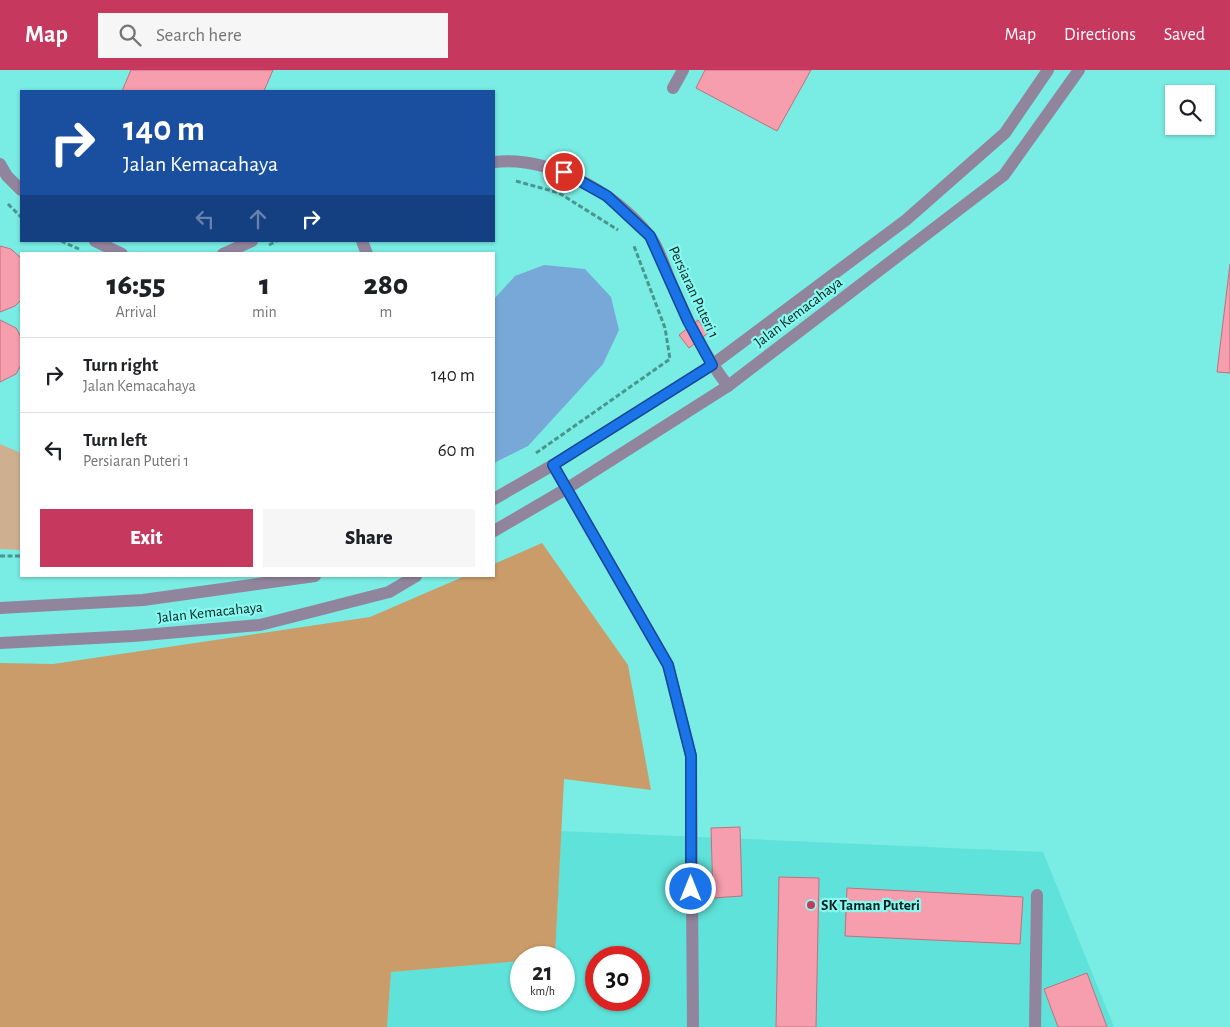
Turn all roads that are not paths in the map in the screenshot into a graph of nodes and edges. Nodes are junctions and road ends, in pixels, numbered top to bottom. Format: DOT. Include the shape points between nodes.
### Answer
graph roads {
  1 [pos="683,70"];
  2 [pos="1048,70"];
  3 [pos="1079,70"];
  4 [pos="673,88"];
  5 [pos="495,162"];
  6 [pos="0,164"];
  7 [pos="20,189"];
  8 [pos="97,242"];
  9 [pos="250,242"];
  10 [pos="118,252"];
  11 [pos="227,252"];
  12 [pos="712,365"];
  13 [pos="728,386"];
  14 [pos="553,465"];
  15 [pos="566,489"];
  16 [pos="495,498"];
  17 [pos="495,530"];
  18 [pos="308,577"];
  19 [pos="414,577"];
  20 [pos="0,608"];
  21 [pos="0,644"];
  22 [pos="1037,895"];
  23 [pos="693,1027"];
  24 [pos="1035,1027"];
  1 -- 4 [label="street"];
  2 -- 12 [label="street, Jalan Kemacahaya" via="1005,133 913,214"];
  3 -- 13 [label="street, Jalan Kemacahaya" via="1004,175"];
  5 -- 12 [label="street, Persiaran Puteri 1" via="514,160 564,172 607,196 650,236 688,321"];
  6 -- 7 [label="street"];
  8 -- 10 [label="street"];
  9 -- 11 [label="street"];
  12 -- 13 [label="street, Persiaran Puteri 1"];
  12 -- 14 [label="street, Jalan Kemacahaya"];
  13 -- 15 [label="street, Jalan Kemacahaya"];
  14 -- 15 [label="street"];
  14 -- 16 [label="street, Jalan Kemacahaya"];
  15 -- 17 [label="street, Jalan Kemacahaya"];
  15 -- 23 [label="street" via="668,665 691,756"];
  18 -- 20 [label="street, Jalan Kemacahaya" via="143,600"];
  19 -- 21 [label="street, Jalan Kemacahaya" via="389,592 260,625"];
  22 -- 24 [label="street"];
}
